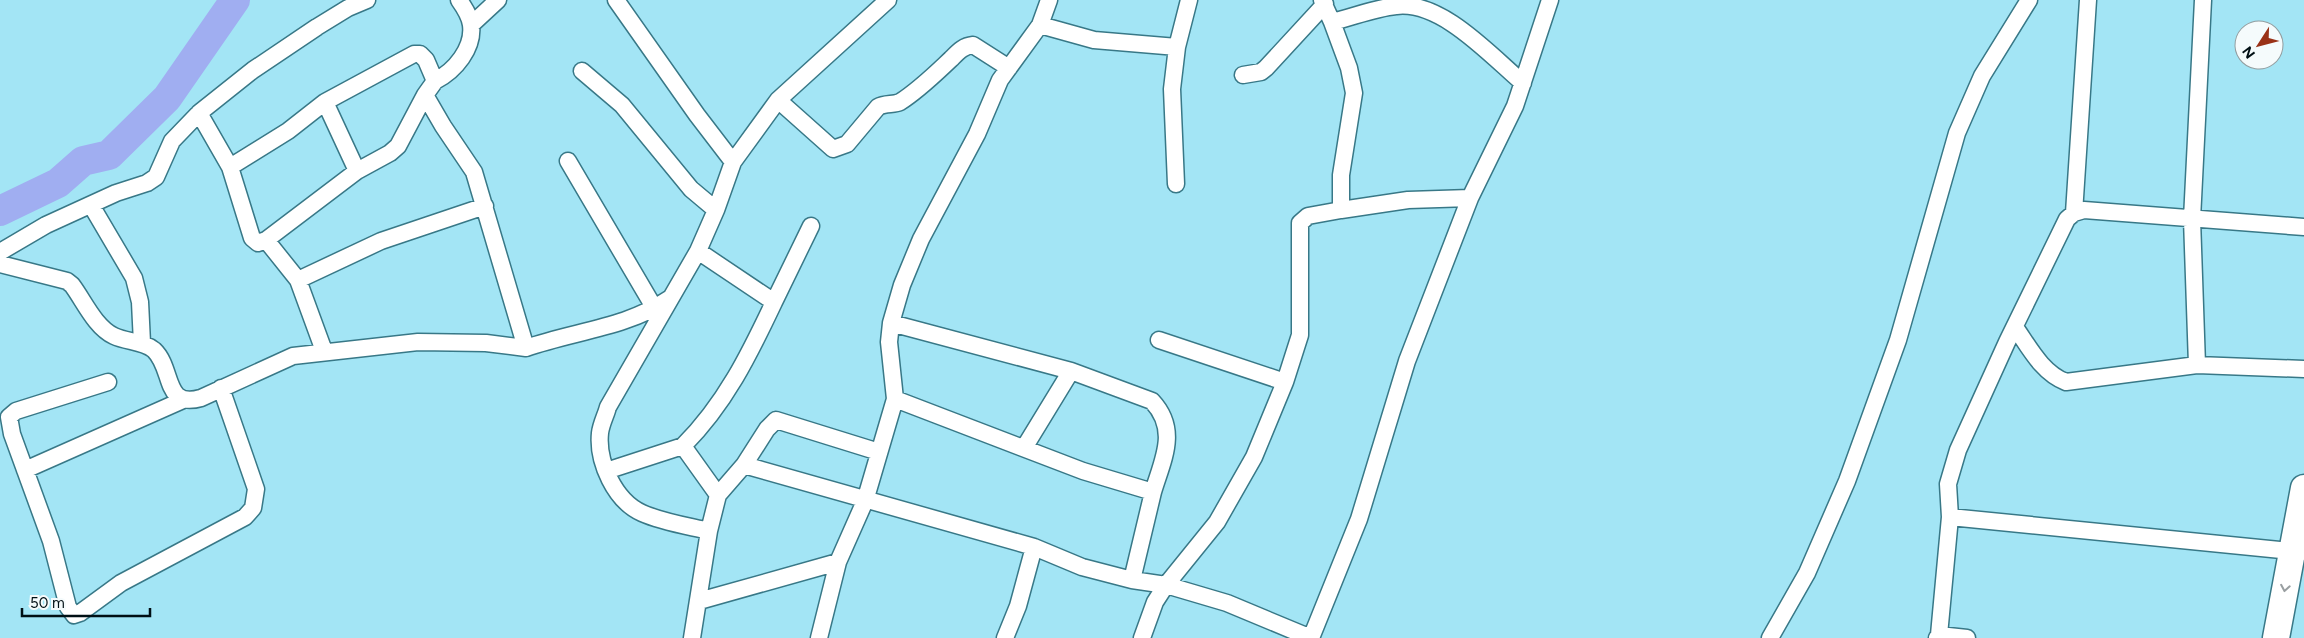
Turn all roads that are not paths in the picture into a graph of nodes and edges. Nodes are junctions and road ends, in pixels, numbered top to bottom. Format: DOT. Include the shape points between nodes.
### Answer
graph roads {
  1 [pos="368,0"];
  2 [pos="459,0"];
  3 [pos="498,0"];
  4 [pos="616,0"];
  5 [pos="888,0"];
  6 [pos="1050,0"];
  7 [pos="1189,0"];
  8 [pos="1550,0"];
  9 [pos="2029,0"];
  10 [pos="2088,0"];
  11 [pos="2204,0"];
  12 [pos="1323,2"];
  13 [pos="1418,3"];
  14 [pos="871,6"];
  15 [pos="1332,22"];
  16 [pos="471,25"];
  17 [pos="1040,25"];
  18 [pos="1177,47"];
  19 [pos="1009,68"];
  20 [pos="582,71"];
  21 [pos="1243,75"];
  22 [pos="435,81"];
  23 [pos="1523,83"];
  24 [pos="426,95"];
  25 [pos="778,100"];
  26 [pos="325,102"];
  27 [pos="199,113"];
  28 [pos="568,160"];
  29 [pos="734,162"];
  30 [pos="230,167"];
  31 [pos="357,171"];
  32 [pos="1176,184"];
  33 [pos="1470,198"];
  34 [pos="91,205"];
  35 [pos="485,206"];
  36 [pos="716,210"];
  37 [pos="1341,210"];
  38 [pos="2074,212"];
  39 [pos="2192,219"];
  40 [pos="811,226"];
  41 [pos="2304,226"];
  42 [pos="266,240"];
  43 [pos="698,251"];
  44 [pos="0,252"];
  45 [pos="0,264"];
  46 [pos="298,280"];
  47 [pos="670,299"];
  48 [pos="774,302"];
  49 [pos="655,309"];
  50 [pos="891,323"];
  51 [pos="2015,327"];
  52 [pos="1159,340"];
  53 [pos="142,343"];
  54 [pos="526,348"];
  55 [pos="324,351"];
  56 [pos="2197,364"];
  57 [pos="2304,369"];
  58 [pos="1071,371"];
  59 [pos="108,382"];
  60 [pos="1285,382"];
  61 [pos="221,388"];
  62 [pos="895,399"];
  63 [pos="183,400"];
  64 [pos="683,446"];
  65 [pos="1024,448"];
  66 [pos="879,452"];
  67 [pos="744,466"];
  68 [pos="25,470"];
  69 [pos="606,471"];
  70 [pos="2304,488"];
  71 [pos="1153,492"];
  72 [pos="718,495"];
  73 [pos="865,501"];
  74 [pos="1950,517"];
  75 [pos="709,531"];
  76 [pos="1034,547"];
  77 [pos="2298,552"];
  78 [pos="838,562"];
  79 [pos="1132,580"];
  80 [pos="1166,585"];
  81 [pos="699,601"];
  82 [pos="1938,636"];
  83 [pos="692,638"];
  84 [pos="819,638"];
  85 [pos="1005,638"];
  86 [pos="1142,638"];
  87 [pos="1311,638"];
  88 [pos="1770,638"];
  89 [pos="1967,638"];
  90 [pos="2276,638"];
  1 -- 27 [label="street" via="317,27"];
  2 -- 16 [label="street"];
  3 -- 16 [label="street"];
  4 -- 29 [label="street"];
  5 -- 14 [label="street"];
  6 -- 17 [label="street"];
  7 -- 18 [label="street"];
  8 -- 23 [label="street"];
  9 -- 88 [label="street" via="1982,76 1957,133 1898,340 1847,481 1807,573"];
  10 -- 38 [label="street"];
  11 -- 39 [label="street"];
  12 -- 15 [label="street"];
  12 -- 21 [label="street" via="1266,68"];
  13 -- 15 [label="street"];
  13 -- 23 [label="street" via="1450,22"];
  14 -- 25 [label="street"];
  15 -- 37 [label="street" via="1349,68 1354,93 1341,175"];
  16 -- 22 [label="street" via="468,46 457,64 446,76"];
  17 -- 18 [label="street" via="1094,40"];
  17 -- 19 [label="street"];
  18 -- 32 [label="street" via="1172,89"];
  19 -- 25 [label="street" via="973,45 966,46 932,78 898,103 878,107 847,144 833,149"];
  19 -- 50 [label="street" via="1000,80 977,134 921,239"];
  20 -- 36 [label="street" via="622,105 691,189"];
  22 -- 24 [label="street"];
  22 -- 26 [label="street" via="426,60 420,54 414,54"];
  23 -- 33 [label="street"];
  24 -- 31 [label="street" via="398,146"];
  24 -- 35 [label="street" via="474,172"];
  25 -- 29 [label="street"];
  26 -- 30 [label="street"];
  26 -- 31 [label="street"];
  27 -- 30 [label="street"];
  27 -- 34 [label="street" via="167,148 156,177"];
  28 -- 49 [label="street"];
  29 -- 36 [label="street"];
  30 -- 42 [label="street" via="252,238 258,243"];
  31 -- 42 [label="street"];
  33 -- 37 [label="street" via="1408,200"];
  33 -- 87 [label="street" via="1407,361 1359,519"];
  34 -- 44 [label="street" via="46,225"];
  34 -- 53 [label="street" via="134,278 140,302"];
  35 -- 46 [label="street" via="381,241"];
  35 -- 54 [label="street"];
  36 -- 43 [label="street"];
  37 -- 60 [label="street" via="1308,216 1300,223 1300,335"];
  38 -- 39 [label="street" via="2084,210"];
  38 -- 51 [label="street" via="2067,219"];
  39 -- 41 [label="street"];
  39 -- 56 [label="street"];
  40 -- 48 [label="street"];
  42 -- 46 [label="street"];
  43 -- 47 [label="street"];
  43 -- 48 [label="street"];
  45 -- 53 [label="street" via="67,281 99,324 112,335"];
  46 -- 55 [label="street"];
  47 -- 49 [label="street"];
  47 -- 69 [label="street" via="608,407 600,432"];
  48 -- 64 [label="street" via="726,395 706,424"];
  49 -- 54 [label="street" via="616,324"];
  50 -- 58 [label="street"];
  50 -- 62 [label="street" via="889,342"];
  51 -- 56 [label="street" via="2045,369 2066,382"];
  51 -- 74 [label="street" via="1958,450 1948,484"];
  52 -- 60 [label="street"];
  53 -- 63 [label="street" via="164,362 169,382"];
  54 -- 55 [label="street" via="486,343 418,342"];
  55 -- 61 [label="street" via="293,356"];
  56 -- 57 [label="street"];
  58 -- 65 [label="street"];
  58 -- 71 [label="street" via="1152,401 1160,410 1166,421 1168,439"];
  59 -- 68 [label="street" via="16,410 9,417"];
  60 -- 80 [label="street" via="1254,457 1217,522"];
  61 -- 63 [label="street" via="201,398"];
  61 -- 68 [label="street" via="256,489 253,508 245,517 121,583 80,613 74,614 68,607 51,541"];
  62 -- 65 [label="street"];
  62 -- 66 [label="street"];
  63 -- 68 [label="street"];
  64 -- 69 [label="street"];
  64 -- 72 [label="street"];
  65 -- 71 [label="street" via="1083,471"];
  66 -- 67 [label="street" via="776,420"];
  66 -- 73 [label="street"];
  67 -- 72 [label="street"];
  67 -- 73 [label="street"];
  69 -- 75 [label="street" via="622,499 642,513"];
  70 -- 77 [label="main road"];
  71 -- 79 [label="street"];
  72 -- 75 [label="street"];
  73 -- 76 [label="street"];
  73 -- 78 [label="street"];
  74 -- 77 [label="street"];
  74 -- 82 [label="street"];
  75 -- 81 [label="street"];
  76 -- 79 [label="street" via="1082,567"];
  76 -- 85 [label="street" via="1018,606"];
  77 -- 90 [label="main road, one-way"];
  78 -- 81 [label="street"];
  78 -- 84 [label="street"];
  79 -- 80 [label="street"];
  80 -- 86 [label="street" via="1155,602"];
  80 -- 87 [label="street" via="1227,603"];
  81 -- 83 [label="street"];
  82 -- 89 [label="street"];
}
